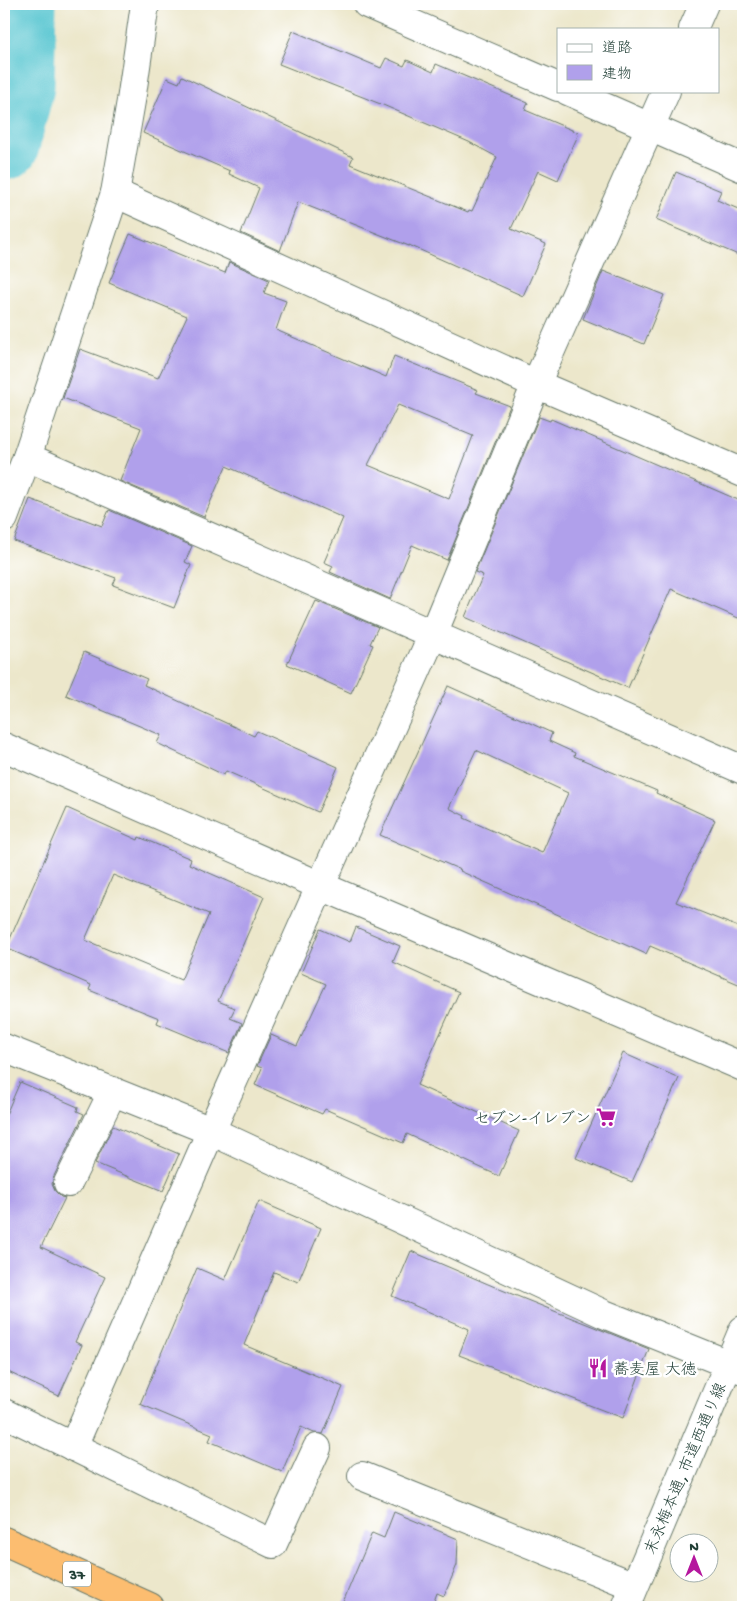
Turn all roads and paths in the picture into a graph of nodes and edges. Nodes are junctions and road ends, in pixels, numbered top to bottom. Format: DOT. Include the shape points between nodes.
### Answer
graph roads {
  1 [pos="145,4"];
  2 [pos="367,4"];
  3 [pos="704,4"];
  4 [pos="693,28"];
  5 [pos="557,87"];
  6 [pos="570,92"];
  7 [pos="666,92"];
  8 [pos="650,127"];
  9 [pos="743,168"];
  10 [pos="115,194"];
  11 [pos="536,384"];
  12 [pos="27,457"];
  13 [pos="743,473"];
  14 [pos="4,518"];
  15 [pos="433,634"];
  16 [pos="4,747"];
  17 [pos="743,770"];
  18 [pos="321,886"];
  19 [pos="4,1048"];
  20 [pos="743,1067"];
  21 [pos="113,1092"];
  22 [pos="211,1131"];
  23 [pos="68,1183"];
  24 [pos="743,1330"];
  25 [pos="736,1367"];
  26 [pos="4,1413"];
  27 [pos="73,1447"];
  28 [pos="317,1448"];
  29 [pos="362,1476"];
  30 [pos="4,1541"];
  31 [pos="630,1597"];
  32 [pos="150,1607"];
  1 -- 10 [label="street"];
  2 -- 5 [label="street"];
  3 -- 4 [label="street"];
  6 -- 8 [label="street"];
  7 -- 8 [label="street"];
  8 -- 9 [label="street"];
  8 -- 11 [label="street"];
  10 -- 11 [label="street"];
  10 -- 12 [label="street"];
  11 -- 13 [label="street"];
  11 -- 15 [label="street"];
  12 -- 14 [label="street"];
  12 -- 15 [label="street"];
  15 -- 17 [label="street"];
  15 -- 18 [label="street"];
  16 -- 18 [label="street"];
  18 -- 20 [label="street"];
  18 -- 22 [label="street"];
  19 -- 21 [label="street"];
  21 -- 22 [label="street"];
  21 -- 23 [label="street"];
  22 -- 25 [label="street" via="604,1314"];
  22 -- 27 [label="street"];
  24 -- 25 [label="street, 末永梅本通, 市道西通り線"];
  25 -- 31 [label="street, 末永梅本通, 市道西通り線"];
  26 -- 27 [label="street"];
  27 -- 28 [label="street" via="273,1544"];
  29 -- 31 [label="street"];
  30 -- 32 [label="highway, 37"];
}
